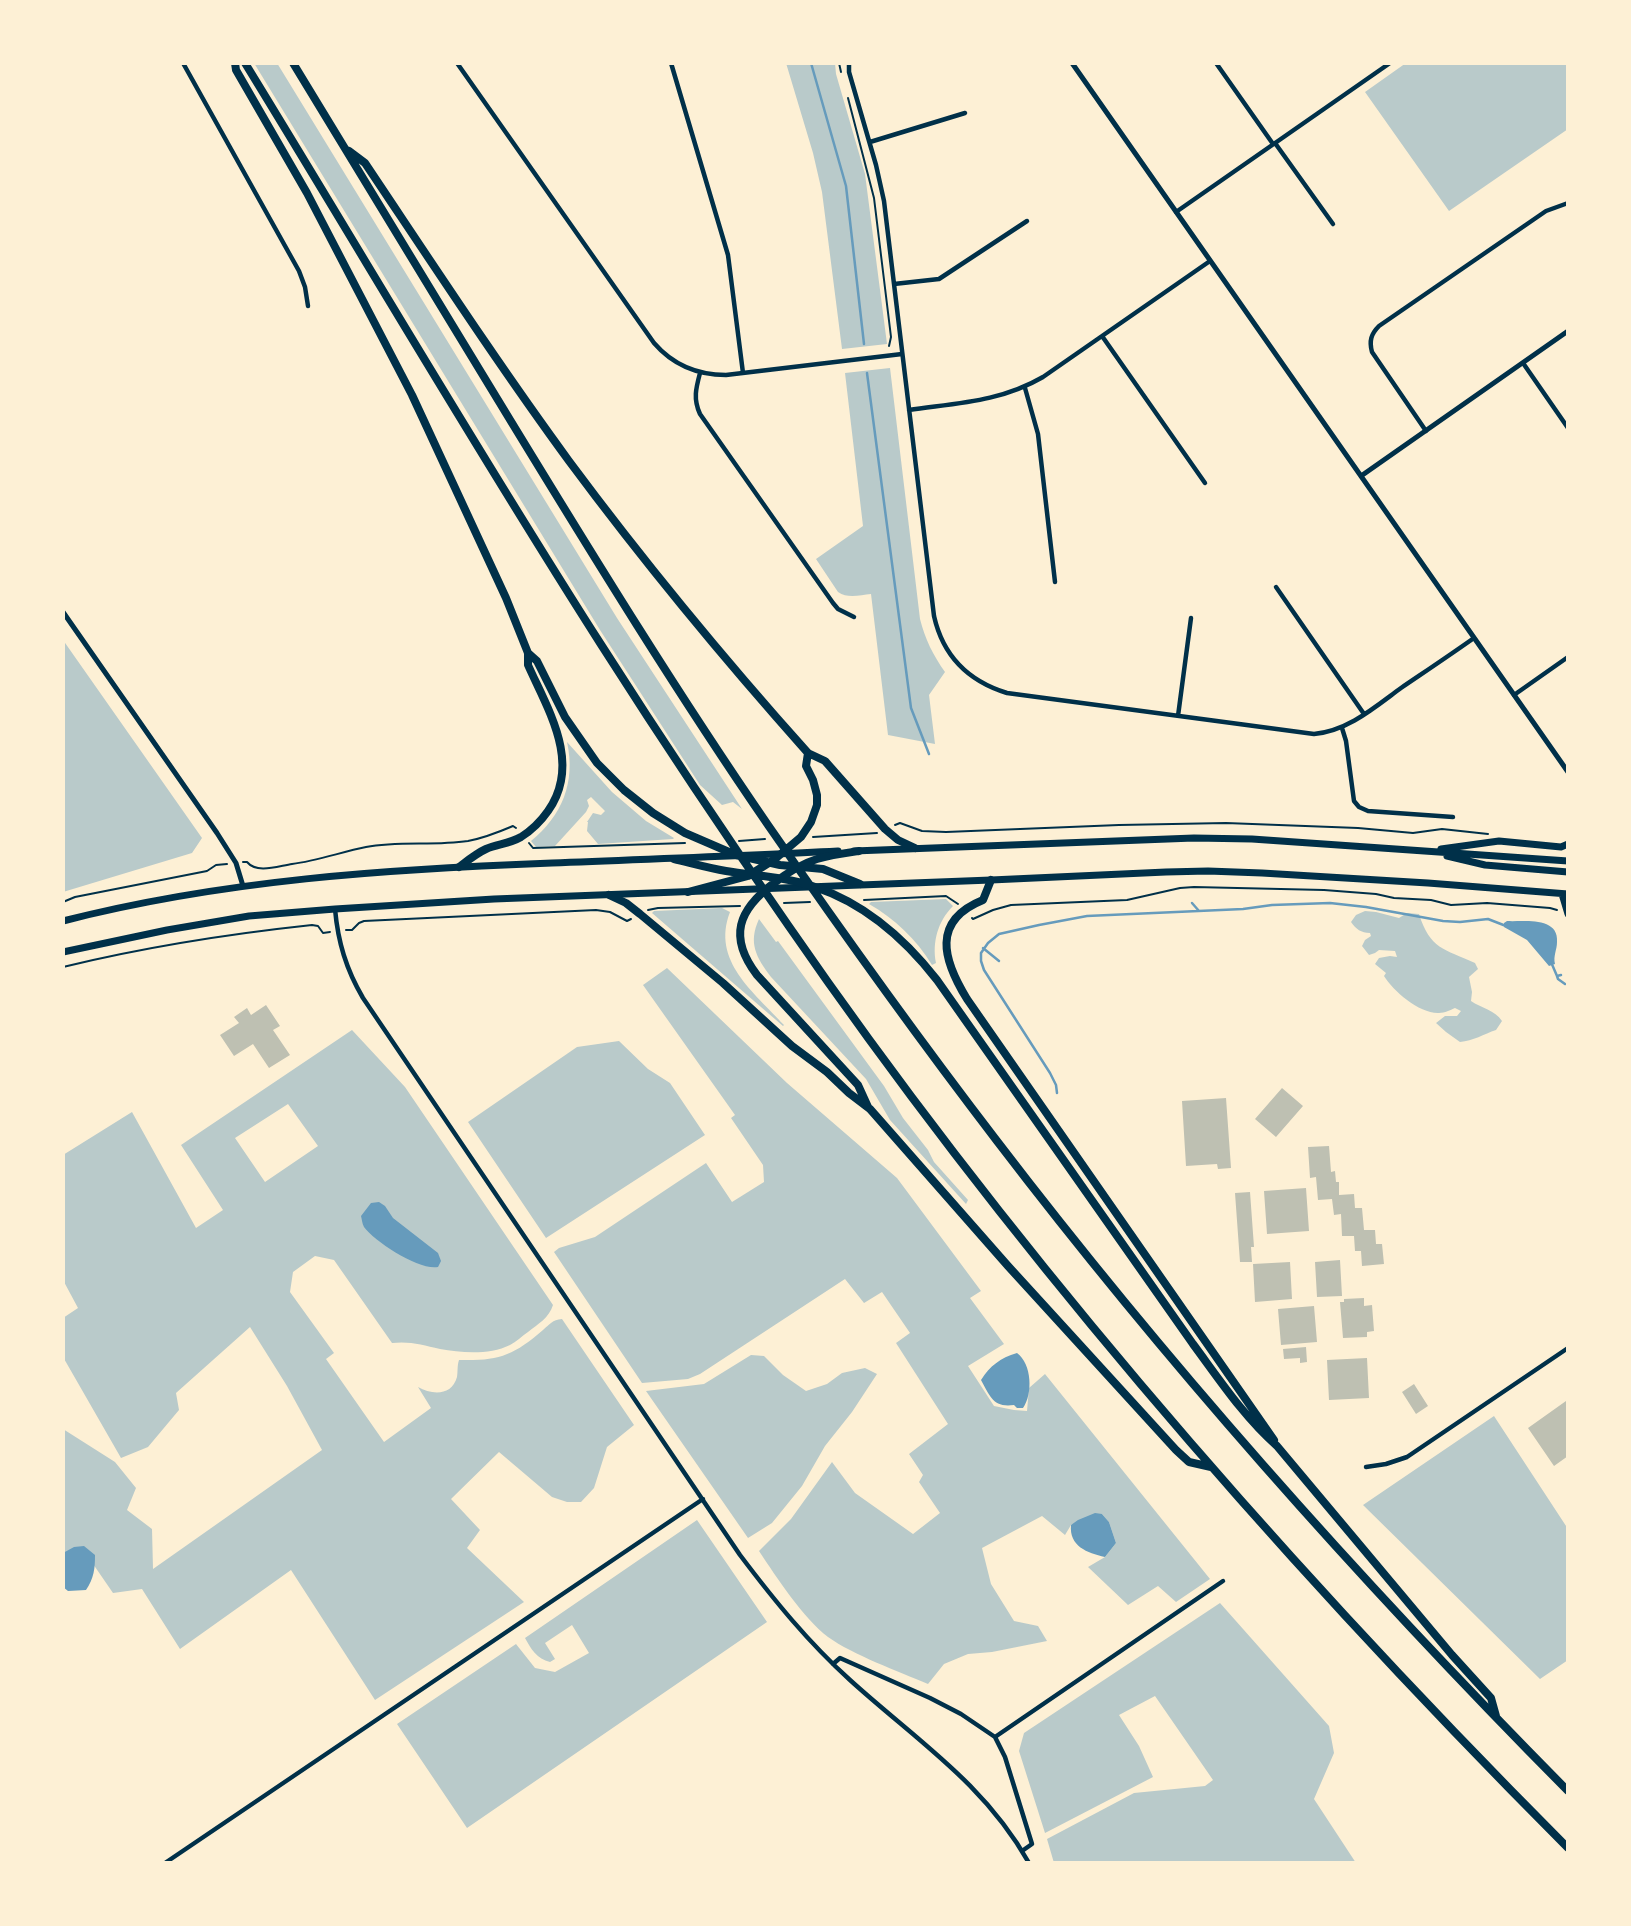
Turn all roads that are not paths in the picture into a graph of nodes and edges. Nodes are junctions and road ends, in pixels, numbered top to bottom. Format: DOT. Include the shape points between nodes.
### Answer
graph roads {
  1 [pos="183,63"];
  2 [pos="235,63"];
  3 [pos="245,63"];
  4 [pos="293,63"];
  5 [pos="457,63"];
  6 [pos="671,63"];
  7 [pos="849,63"];
  8 [pos="1072,63"];
  9 [pos="1216,63"];
  10 [pos="1390,63"];
  11 [pos="965,113"];
  12 [pos="870,142"];
  13 [pos="1274,143"];
  14 [pos="344,147"];
  15 [pos="1568,203"];
  16 [pos="1176,212"];
  17 [pos="1027,220"];
  18 [pos="1333,224"];
  19 [pos="1210,261"];
  20 [pos="894,284"];
  21 [pos="308,306"];
  22 [pos="1568,331"];
  23 [pos="1102,336"];
  24 [pos="902,354"];
  25 [pos="1523,363"];
  26 [pos="700,373"];
  27 [pos="743,373"];
  28 [pos="1025,388"];
  29 [pos="909,410"];
  30 [pos="1568,428"];
  31 [pos="1426,430"];
  32 [pos="1361,476"];
  33 [pos="1205,482"];
  34 [pos="1055,582"];
  35 [pos="1276,587"];
  36 [pos="63,612"];
  37 [pos="855,617"];
  38 [pos="1191,618"];
  39 [pos="1474,638"];
  40 [pos="528,653"];
  41 [pos="1568,657"];
  42 [pos="1514,695"];
  43 [pos="1364,714"];
  44 [pos="1178,716"];
  45 [pos="1342,727"];
  46 [pos="808,753"];
  47 [pos="1568,772"];
  48 [pos="1453,817"];
  49 [pos="1568,844"];
  50 [pos="915,848"];
  51 [pos="859,850"];
  52 [pos="1426,851"];
  53 [pos="782,853"];
  54 [pos="736,855"];
  55 [pos="814,856"];
  56 [pos="674,859"];
  57 [pos="1568,861"];
  58 [pos="770,863"];
  59 [pos="459,867"];
  60 [pos="797,867"];
  61 [pos="1568,872"];
  62 [pos="752,874"];
  63 [pos="780,878"];
  64 [pos="991,880"];
  65 [pos="860,884"];
  66 [pos="243,886"];
  67 [pos="734,886"];
  68 [pos="814,886"];
  69 [pos="767,888"];
  70 [pos="688,892"];
  71 [pos="1565,894"];
  72 [pos="609,895"];
  73 [pos="335,909"];
  74 [pos="1564,913"];
  75 [pos="63,921"];
  76 [pos="63,952"];
  77 [pos="870,1109"];
  78 [pos="1568,1348"];
  79 [pos="1277,1446"];
  80 [pos="1210,1467"];
  81 [pos="1366,1467"];
  82 [pos="703,1499"];
  83 [pos="1223,1581"];
  84 [pos="833,1664"];
  85 [pos="1496,1719"];
  86 [pos="995,1737"];
  87 [pos="1568,1791"];
  88 [pos="1568,1848"];
  89 [pos="1022,1851"];
  90 [pos="165,1863"];
  91 [pos="1029,1863"];
  1 -- 21 [label="street" via="299,271"];
  2 -- 40 [label="highway" via="412,395"];
  3 -- 80 [label="highway" via="602,646 789,927 1000,1212"];
  4 -- 14 [label="highway"];
  5 -- 26 [label="street" via="654,343 673,361"];
  6 -- 27 [label="street" via="727,250"];
  7 -- 12 [label="street"];
  8 -- 16 [label="street"];
  9 -- 13 [label="street"];
  10 -- 13 [label="street"];
  11 -- 12 [label="street"];
  12 -- 20 [label="street" via="884,201"];
  13 -- 16 [label="street"];
  13 -- 18 [label="street"];
  14 -- 46 [label="highway" via="365,163 594,494 685,610"];
  14 -- 85 [label="highway" via="640,631 890,997 1013,1161 1184,1373"];
  15 -- 31 [label="street" via="1546,211 1373,334 1372,352"];
  16 -- 19 [label="street"];
  17 -- 20 [label="street" via="939,279"];
  19 -- 23 [label="street"];
  19 -- 32 [label="street"];
  20 -- 24 [label="street"];
  22 -- 25 [label="street"];
  23 -- 28 [label="street"];
  23 -- 33 [label="street"];
  24 -- 27 [label="street"];
  24 -- 29 [label="street"];
  25 -- 30 [label="street"];
  25 -- 31 [label="street"];
  26 -- 27 [label="street"];
  26 -- 37 [label="street" via="695,398 700,414 833,603"];
  28 -- 29 [label="street" via="992,398"];
  28 -- 34 [label="street" via="1039,444"];
  29 -- 44 [label="street" via="934,616 945,648 957,664 982,684 1007,693"];
  31 -- 32 [label="street"];
  32 -- 39 [label="street"];
  35 -- 43 [label="street"];
  36 -- 66 [label="street" via="217,833 236,863"];
  38 -- 44 [label="street"];
  39 -- 42 [label="street"];
  39 -- 43 [label="street"];
  40 -- 54 [label="highway" via="597,763 624,790 685,833"];
  40 -- 59 [label="highway" via="528,664 563,754 558,793 538,824 522,836 487,849"];
  41 -- 42 [label="street"];
  42 -- 47 [label="street"];
  43 -- 45 [label="street"];
  44 -- 45 [label="street" via="1305,734"];
  45 -- 48 [label="street" via="1353,797 1359,807"];
  46 -- 50 [label="highway" via="825,761 886,829"];
  46 -- 53 [label="highway" via="806,766 817,805 801,837"];
  49 -- 52 [label="highway" via="1499,841"];
  50 -- 51 [label="highway"];
  50 -- 52 [label="highway" via="1194,838"];
  51 -- 55 [label="highway"];
  52 -- 57 [label="highway"];
  52 -- 61 [label="highway" via="1486,865"];
  53 -- 54 [label="highway"];
  53 -- 55 [label="highway"];
  53 -- 58 [label="highway"];
  54 -- 56 [label="highway"];
  54 -- 58 [label="highway"];
  55 -- 60 [label="highway"];
  56 -- 59 [label="highway"];
  56 -- 62 [label="highway"];
  58 -- 60 [label="highway"];
  58 -- 62 [label="highway"];
  59 -- 66 [label="highway"];
  60 -- 63 [label="highway"];
  60 -- 65 [label="highway" via="823,869"];
  62 -- 63 [label="highway"];
  62 -- 67 [label="highway"];
  63 -- 68 [label="highway"];
  63 -- 69 [label="highway"];
  64 -- 65 [label="highway"];
  64 -- 71 [label="highway" via="1208,870"];
  64 -- 79 [label="highway" via="983,900 964,910 951,928 946,953 953,975"];
  65 -- 68 [label="highway"];
  66 -- 75 [label="highway"];
  67 -- 69 [label="highway"];
  67 -- 70 [label="highway"];
  68 -- 69 [label="highway"];
  68 -- 79 [label="highway" via="886,926 926,965 1193,1344"];
  69 -- 77 [label="highway" via="749,906 741,923 740,941 747,961 858,1085"];
  70 -- 72 [label="highway"];
  71 -- 74 [label="highway"];
  72 -- 73 [label="highway"];
  72 -- 77 [label="highway" via="640,914"];
  73 -- 76 [label="highway" via="249,916"];
  73 -- 82 [label="street" via="342,954 363,998"];
  77 -- 80 [label="highway" via="1176,1450 1189,1462"];
  78 -- 81 [label="street" via="1407,1457"];
  79 -- 85 [label="highway" via="1491,1698"];
  80 -- 88 [label="highway" via="1397,1672"];
  82 -- 84 [label="street" via="782,1610"];
  82 -- 90 [label="street"];
  83 -- 86 [label="street"];
  84 -- 86 [label="street" via="840,1658 892,1679"];
  84 -- 89 [label="street" via="953,1768"];
  85 -- 87 [label="highway"];
  86 -- 89 [label="street" via="1032,1844"];
  89 -- 91 [label="street"];
}
